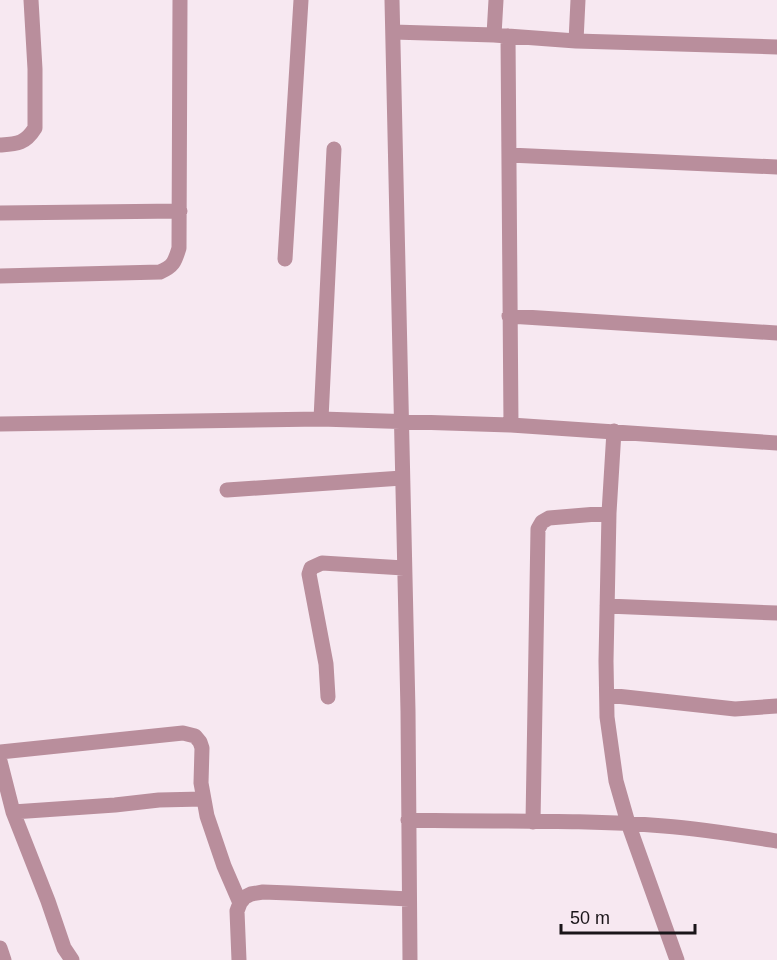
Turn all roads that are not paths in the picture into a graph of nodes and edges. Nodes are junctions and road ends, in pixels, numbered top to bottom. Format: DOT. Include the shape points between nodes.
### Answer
graph roads {
  1 [pos="31,0"];
  2 [pos="180,0"];
  3 [pos="301,0"];
  4 [pos="392,0"];
  5 [pos="496,0"];
  6 [pos="578,0"];
  7 [pos="393,32"];
  8 [pos="501,35"];
  9 [pos="576,41"];
  10 [pos="777,47"];
  11 [pos="0,145"];
  12 [pos="334,149"];
  13 [pos="508,155"];
  14 [pos="777,167"];
  15 [pos="180,211"];
  16 [pos="0,213"];
  17 [pos="285,259"];
  18 [pos="0,276"];
  19 [pos="509,316"];
  20 [pos="777,333"];
  21 [pos="321,419"];
  22 [pos="400,421"];
  23 [pos="0,424"];
  24 [pos="511,425"];
  25 [pos="614,431"];
  26 [pos="777,443"];
  27 [pos="402,478"];
  28 [pos="227,490"];
  29 [pos="609,513"];
  30 [pos="405,568"];
  31 [pos="607,606"];
  32 [pos="777,613"];
  33 [pos="607,695"];
  34 [pos="328,697"];
  35 [pos="777,706"];
  36 [pos="0,752"];
  37 [pos="0,761"];
  38 [pos="203,799"];
  39 [pos="12,812"];
  40 [pos="408,820"];
  41 [pos="533,822"];
  42 [pos="628,824"];
  43 [pos="777,841"];
  44 [pos="410,899"];
  45 [pos="240,903"];
  46 [pos="0,948"];
  47 [pos="4,960"];
  48 [pos="72,960"];
  49 [pos="239,960"];
  50 [pos="410,960"];
  51 [pos="676,960"];
  1 -- 11 [label="street" via="35,128 21,143"];
  2 -- 15 [label="street"];
  3 -- 17 [label="street"];
  4 -- 7 [label="street"];
  5 -- 8 [label="street"];
  6 -- 9 [label="street"];
  7 -- 8 [label="street"];
  7 -- 22 [label="street"];
  8 -- 9 [label="street"];
  8 -- 13 [label="street"];
  9 -- 10 [label="street"];
  12 -- 21 [label="street"];
  13 -- 14 [label="street"];
  13 -- 19 [label="street"];
  15 -- 16 [label="street"];
  15 -- 18 [label="street" via="176,258 171,268 160,272"];
  19 -- 20 [label="street"];
  19 -- 24 [label="street"];
  21 -- 22 [label="street"];
  21 -- 23 [label="street"];
  22 -- 24 [label="street"];
  22 -- 27 [label="street"];
  24 -- 25 [label="street"];
  25 -- 26 [label="street"];
  25 -- 29 [label="street"];
  27 -- 28 [label="street"];
  27 -- 30 [label="street"];
  29 -- 31 [label="street"];
  29 -- 41 [label="street" via="549,518 538,529"];
  30 -- 34 [label="street" via="322,563 311,568"];
  30 -- 40 [label="street"];
  31 -- 32 [label="street"];
  31 -- 33 [label="street"];
  33 -- 35 [label="street" via="735,709"];
  33 -- 42 [label="street" via="615,772"];
  36 -- 38 [label="street" via="189,734 195,736 202,748"];
  37 -- 39 [label="street"];
  38 -- 39 [label="street"];
  38 -- 45 [label="street"];
  39 -- 48 [label="street"];
  40 -- 41 [label="street"];
  40 -- 44 [label="street"];
  41 -- 42 [label="street"];
  42 -- 43 [label="street" via="710,830"];
  42 -- 51 [label="street"];
  44 -- 45 [label="street" via="263,892 250,894"];
  44 -- 50 [label="street"];
  45 -- 49 [label="street"];
  46 -- 47 [label="street"];
}
